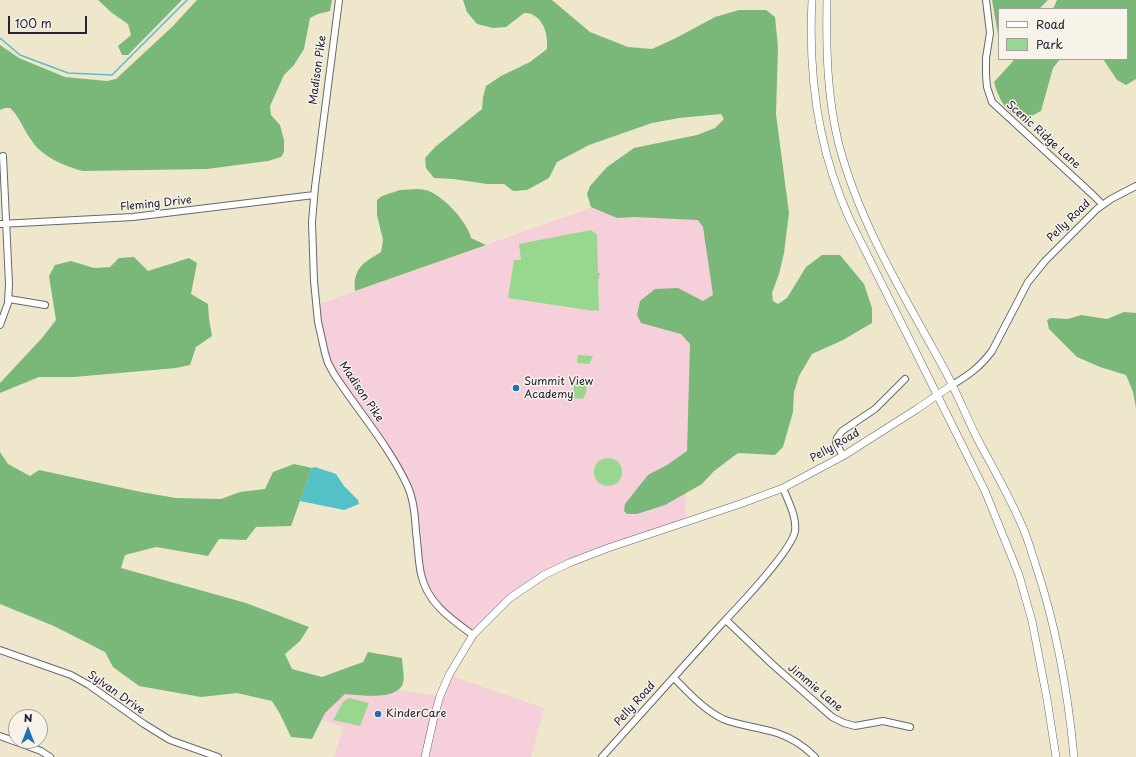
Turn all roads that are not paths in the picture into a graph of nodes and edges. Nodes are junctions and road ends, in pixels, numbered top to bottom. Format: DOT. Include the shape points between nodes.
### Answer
graph roads {
  1 [pos="339,0"];
  2 [pos="812,0"];
  3 [pos="827,0"];
  4 [pos="986,0"];
  5 [pos="3,156"];
  6 [pos="1136,186"];
  7 [pos="314,195"];
  8 [pos="1102,204"];
  9 [pos="7,223"];
  10 [pos="0,224"];
  11 [pos="9,299"];
  12 [pos="44,305"];
  13 [pos="0,325"];
  14 [pos="905,379"];
  15 [pos="952,385"];
  16 [pos="938,396"];
  17 [pos="843,456"];
  18 [pos="783,488"];
  19 [pos="726,620"];
  20 [pos="473,635"];
  21 [pos="0,650"];
  22 [pos="674,678"];
  23 [pos="910,727"];
  24 [pos="0,736"];
  25 [pos="50,757"];
  26 [pos="218,757"];
  27 [pos="425,757"];
  28 [pos="602,757"];
  29 [pos="815,757"];
  30 [pos="1056,757"];
  31 [pos="1074,757"];
  1 -- 7 [label="street, Madison Pike"];
  2 -- 16 [label="main road" via="811,52 814,99 833,177 850,220"];
  3 -- 15 [label="main road" via="829,84 835,125 846,169 876,242"];
  4 -- 8 [label="street, Scenic Ridge Lane" via="990,33 986,75 992,102"];
  5 -- 9 [label="street"];
  6 -- 8 [label="street, Pelly Road"];
  7 -- 9 [label="street, Fleming Drive" via="133,217"];
  7 -- 20 [label="street, Madison Pike" via="314,281 319,327 328,363 400,470 408,488 415,514 421,576 430,597 455,622"];
  8 -- 15 [label="street, Pelly Road" via="1058,247 1028,282 992,351 984,361 975,371"];
  9 -- 10 [label="street, Fleming Drive"];
  9 -- 11 [label="street"];
  11 -- 12 [label="street"];
  11 -- 13 [label="street"];
  14 -- 17 [label="street" via="875,409 837,438 836,443"];
  15 -- 16 [label="main road, Pelly Road"];
  15 -- 31 [label="main road" via="1024,530 1042,582 1065,688"];
  16 -- 17 [label="main road, Pelly Road"];
  16 -- 30 [label="main road" via="985,491 1019,575 1032,621"];
  17 -- 18 [label="main road, Pelly Road"];
  18 -- 19 [label="street, Pelly Road" via="794,516 795,532 790,544"];
  18 -- 20 [label="main road" via="562,566 510,598"];
  19 -- 22 [label="street, Pelly Road"];
  19 -- 23 [label="street, Jimmie Lane" via="832,717 855,726 883,721"];
  20 -- 27 [label="main road" via="448,675 434,717"];
  21 -- 26 [label="street, Sylvan Drive" via="71,675 170,740"];
  22 -- 28 [label="street, Pelly Road"];
  22 -- 29 [label="street" via="715,714 734,723 791,739"];
  24 -- 25 [label="street"];
}
